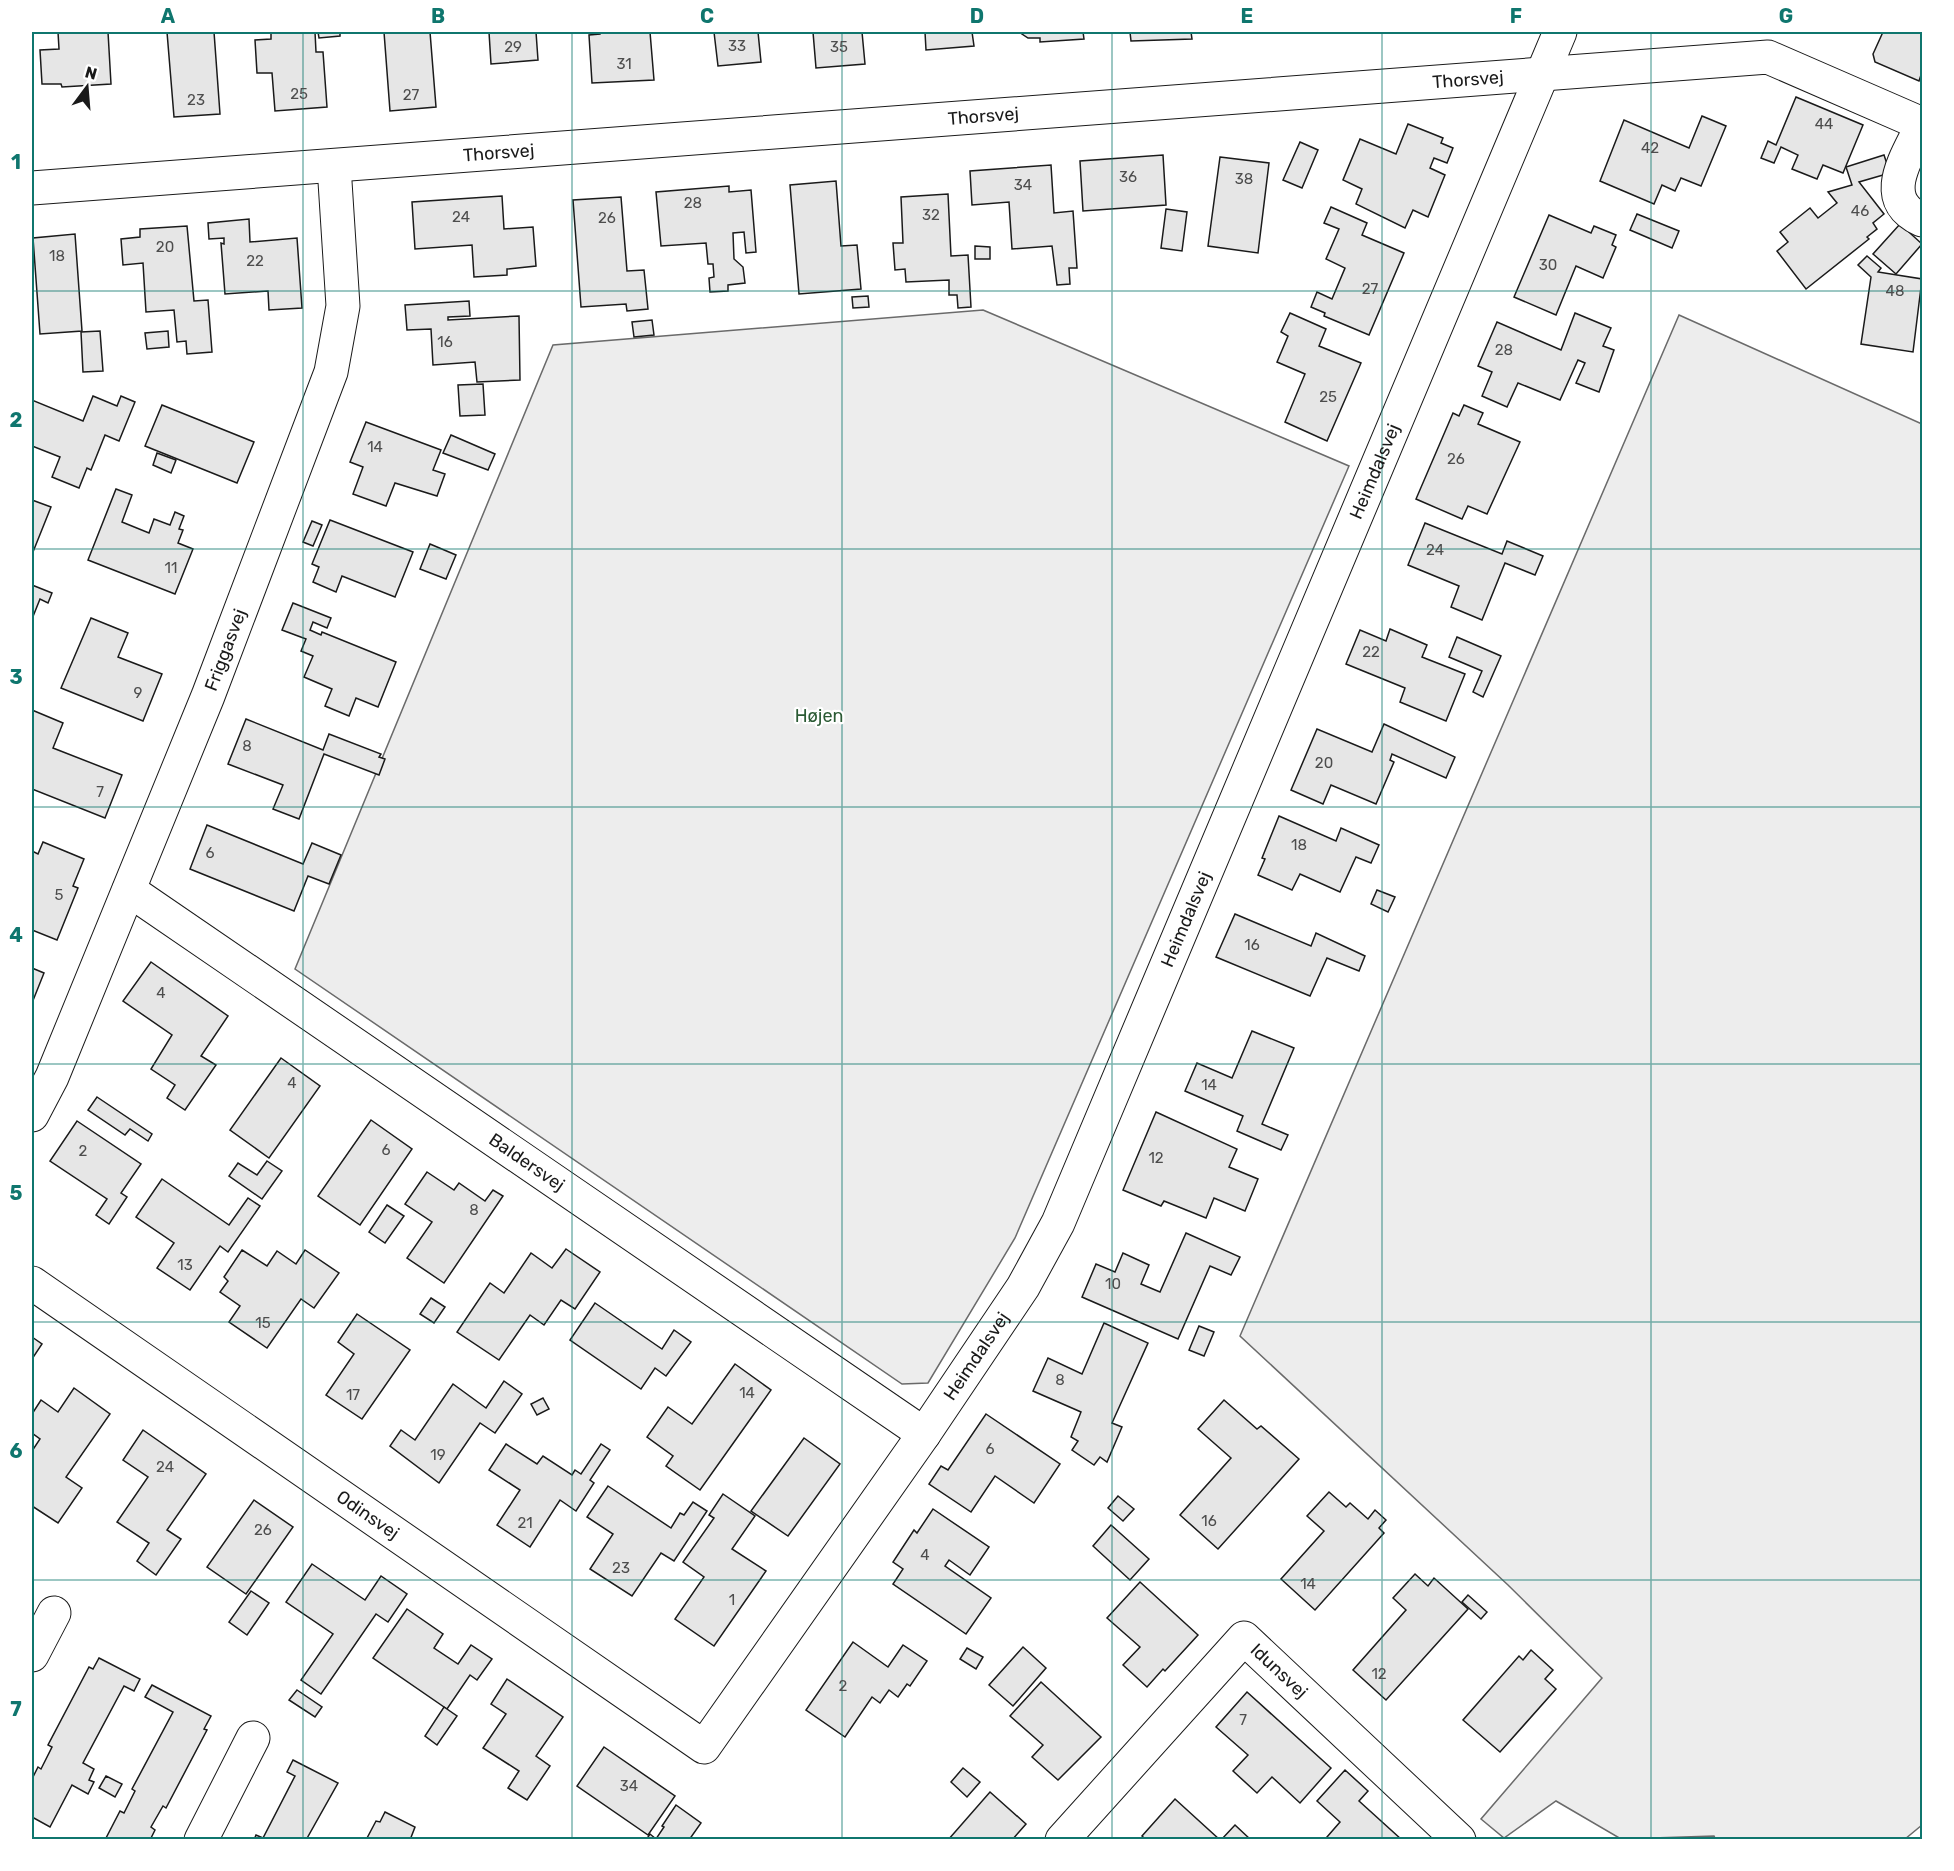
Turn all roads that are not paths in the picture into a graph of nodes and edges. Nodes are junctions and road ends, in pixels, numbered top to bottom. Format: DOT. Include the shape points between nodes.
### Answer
graph roads {
  1 [pos="1560,32"];
  2 [pos="1543,72"];
  3 [pos="1923,124"];
  4 [pos="334,166"];
  5 [pos="32,188"];
  6 [pos="1923,220"];
  7 [pos="129,890"];
  8 [pos="32,1115"];
  9 [pos="32,1283"];
  10 [pos="924,1434"];
  11 [pos="54,1613"];
  12 [pos="32,1655"];
  13 [pos="253,1738"];
  14 [pos="704,1747"];
  15 [pos="201,1839"];
  16 [pos="1062,1839"];
  17 [pos="1459,1839"];
  1 -- 2 [label="street, Heimdalsvej"];
  2 -- 3 [label="street, Thorsvej" via="1768,57"];
  2 -- 4 [label="street, Thorsvej"];
  2 -- 10 [label="street, Heimdalsvej" via="1058,1223 1023,1287"];
  3 -- 6 [label="street, Thorsvej" via="1897,185 1902,203"];
  4 -- 5 [label="street, Thorsvej"];
  4 -- 7 [label="street, Friggasvej" via="343,306 331,372 208,696"];
  7 -- 8 [label="street, Friggasvej" via="52,1077"];
  7 -- 10 [label="street, Baldersvej"];
  9 -- 14 [label="street, Odinsvej"];
  10 -- 14 [label="street, Heimdalsvej"];
  11 -- 12 [label="street"];
  13 -- 15 [label="street"];
  16 -- 17 [label="street, Idunsvej" via="1244,1638"];
}
